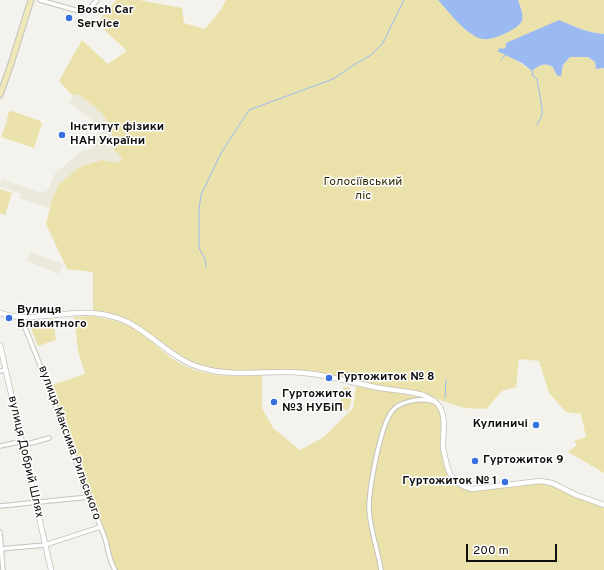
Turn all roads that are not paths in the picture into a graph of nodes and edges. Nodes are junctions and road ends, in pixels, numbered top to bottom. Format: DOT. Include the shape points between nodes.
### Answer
graph roads {
  1 [pos="31,0"];
  2 [pos="40,0"];
  3 [pos="97,0"];
  4 [pos="0,95"];
  5 [pos="0,313"];
  6 [pos="20,316"];
  7 [pos="0,345"];
  8 [pos="6,370"];
  9 [pos="0,371"];
  10 [pos="433,401"];
  11 [pos="49,438"];
  12 [pos="23,443"];
  13 [pos="0,446"];
  14 [pos="89,497"];
  15 [pos="35,503"];
  16 [pos="604,505"];
  17 [pos="0,506"];
  18 [pos="100,527"];
  19 [pos="0,532"];
  20 [pos="45,545"];
  21 [pos="1,549"];
  22 [pos="110,562"];
  23 [pos="3,570"];
  24 [pos="51,570"];
  25 [pos="111,570"];
  26 [pos="115,570"];
  27 [pos="381,570"];
  1 -- 4 [label="main road"];
  2 -- 3 [label="street" via="82,12 88,10"];
  5 -- 6 [label="street"];
  6 -- 10 [label="street" via="93,313 116,318 135,326 183,362 202,369 242,374 308,373 422,395"];
  6 -- 14 [label="street, вулиця Максима Рильського" via="36,352"];
  7 -- 8 [label="street, вулиця Добрий Шлях"];
  8 -- 9 [label="street"];
  8 -- 12 [label="street, вулиця Добрий Шлях"];
  10 -- 16 [label="street" via="440,407 444,423 443,448 447,466 452,478 462,486 472,489 540,481 552,483"];
  10 -- 27 [label="street" via="424,399 407,402 393,410 383,427 372,480 369,510"];
  11 -- 12 [label="street"];
  12 -- 13 [label="street"];
  12 -- 15 [label="street, вулиця Добрий Шлях"];
  14 -- 15 [label="street"];
  14 -- 18 [label="street, вулиця Максима Рильського"];
  15 -- 17 [label="street"];
  15 -- 20 [label="street, вулиця Добрий Шлях"];
  18 -- 20 [label="street"];
  18 -- 22 [label="street, вулиця Максима Рильського"];
  19 -- 21 [label="street"];
  20 -- 21 [label="street"];
  20 -- 24 [label="street, вулиця Добрий Шлях"];
  21 -- 23 [label="street"];
  22 -- 25 [label="street"];
  22 -- 26 [label="street, вулиця Максима Рильського"];
}
